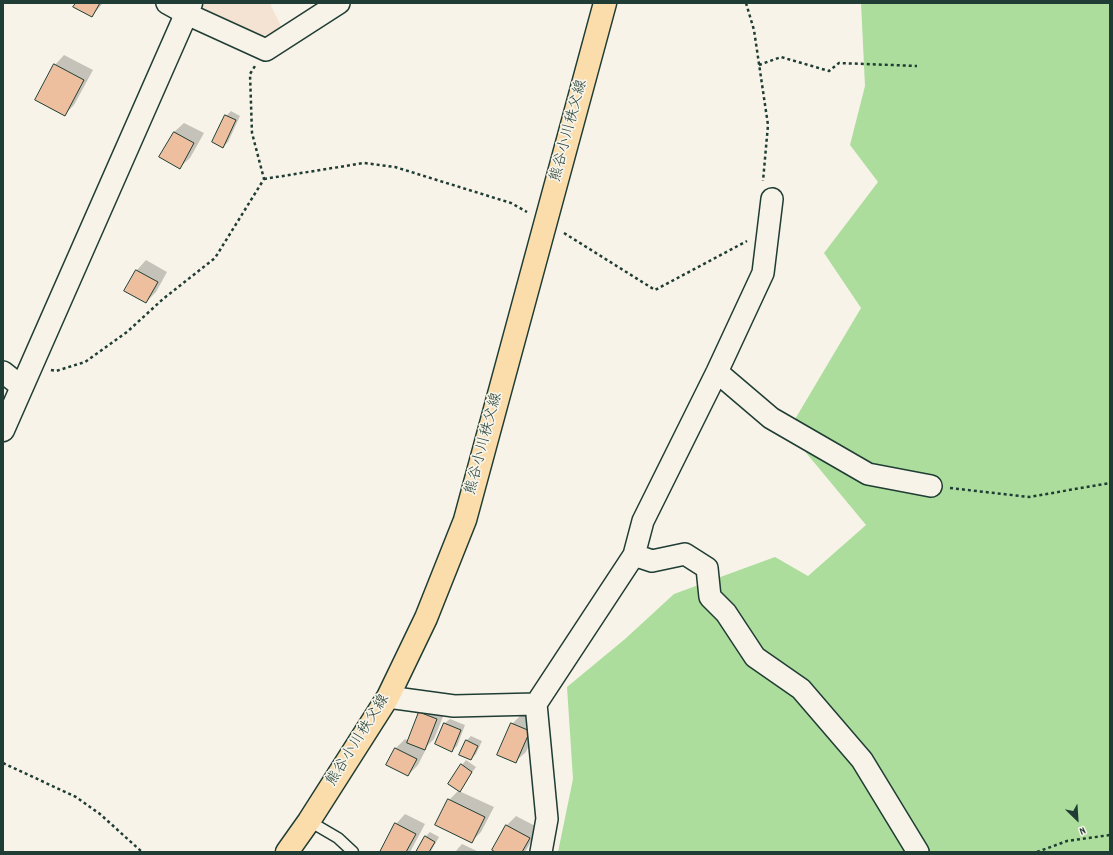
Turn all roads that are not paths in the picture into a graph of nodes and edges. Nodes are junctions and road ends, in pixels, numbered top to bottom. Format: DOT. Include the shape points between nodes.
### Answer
graph roads {
  1 [pos="167,3"];
  2 [pos="339,3"];
  3 [pos="605,3"];
  4 [pos="189,9"];
  5 [pos="767,193"];
  6 [pos="3,372"];
  7 [pos="717,372"];
  8 [pos="22,387"];
  9 [pos="6,418"];
  10 [pos="931,486"];
  11 [pos="634,555"];
  12 [pos="388,697"];
  13 [pos="536,704"];
  14 [pos="309,821"];
  15 [pos="287,852"];
  16 [pos="353,852"];
  17 [pos="542,852"];
  18 [pos="918,852"];
  1 -- 4 [label="street"];
  2 -- 4 [label="street" via="266,50"];
  3 -- 12 [label="main road, 熊谷小川秩父線" via="465,520 426,618"];
  4 -- 8 [label="street"];
  5 -- 7 [label="street" via="763,273"];
  6 -- 8 [label="street"];
  7 -- 10 [label="street" via="770,418 868,474"];
  7 -- 11 [label="street" via="643,521"];
  8 -- 9 [label="street"];
  11 -- 13 [label="street"];
  11 -- 18 [label="street" via="652,561 685,554 707,568 710,597 726,613 755,657 801,689 862,760"];
  12 -- 13 [label="street" via="454,706"];
  12 -- 14 [label="main road, 熊谷小川秩父線"];
  13 -- 17 [label="street" via="547,819"];
  14 -- 15 [label="main road, 熊谷小川秩父線"];
  14 -- 16 [label="lane" via="338,838"];
}
